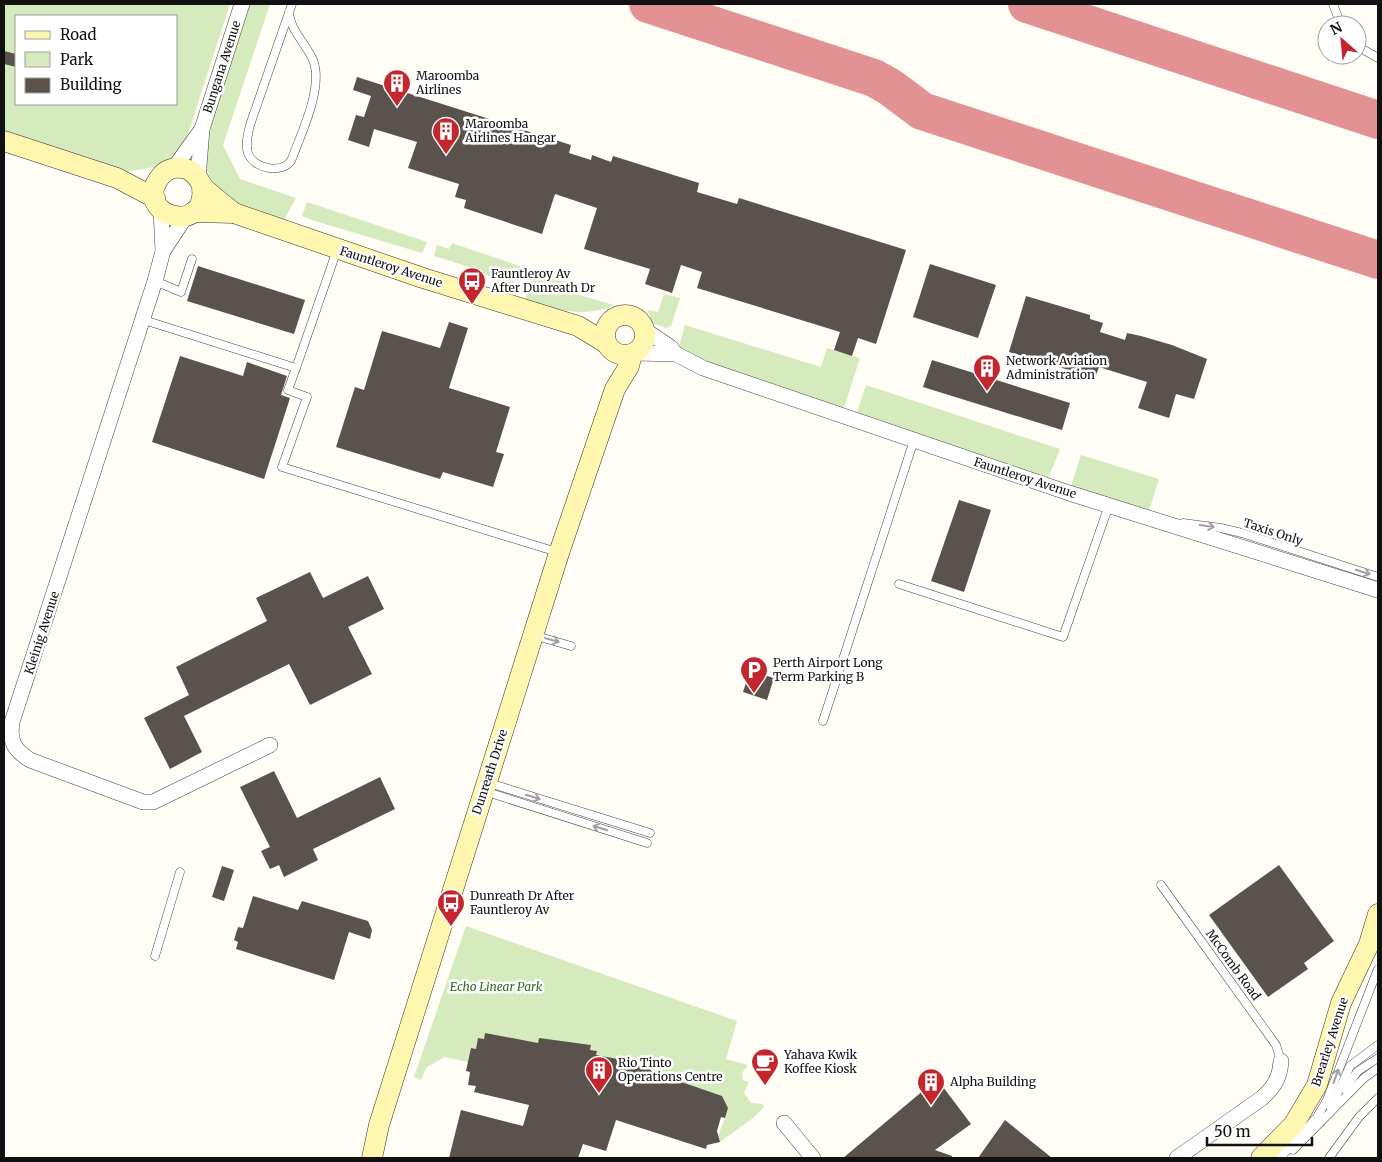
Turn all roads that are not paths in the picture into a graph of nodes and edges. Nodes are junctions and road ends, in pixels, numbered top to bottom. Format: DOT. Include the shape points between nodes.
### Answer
graph roads {
  1 [pos="242,4"];
  2 [pos="291,8"];
  3 [pos="1367,52"];
  4 [pos="1378,58"];
  5 [pos="202,129"];
  6 [pos="4,141"];
  7 [pos="168,171"];
  8 [pos="117,178"];
  9 [pos="200,182"];
  10 [pos="158,204"];
  11 [pos="234,213"];
  12 [pos="190,214"];
  13 [pos="338,249"];
  14 [pos="163,251"];
  15 [pos="192,260"];
  16 [pos="155,282"];
  17 [pos="144,320"];
  18 [pos="610,321"];
  19 [pos="578,326"];
  20 [pos="646,331"];
  21 [pos="608,346"];
  22 [pos="634,353"];
  23 [pos="676,354"];
  24 [pos="296,368"];
  25 [pos="615,389"];
  26 [pos="914,440"];
  27 [pos="1109,505"];
  28 [pos="1159,521"];
  29 [pos="559,553"];
  30 [pos="1378,578"];
  31 [pos="899,584"];
  32 [pos="1378,590"];
  33 [pos="533,635"];
  34 [pos="570,646"];
  35 [pos="823,721"];
  36 [pos="270,745"];
  37 [pos="485,786"];
  38 [pos="650,833"];
  39 [pos="647,842"];
  40 [pos="180,872"];
  41 [pos="1161,885"];
  42 [pos="1378,914"];
  43 [pos="155,956"];
  44 [pos="1378,969"];
  45 [pos="1378,1045"];
  46 [pos="1378,1058"];
  47 [pos="1281,1062"];
  48 [pos="1378,1068"];
  49 [pos="1378,1098"];
  50 [pos="1328,1114"];
  51 [pos="784,1123"];
  52 [pos="372,1158"];
  53 [pos="813,1158"];
  54 [pos="1177,1158"];
  55 [pos="1261,1158"];
  56 [pos="1280,1158"];
  57 [pos="1329,1158"];
  1 -- 5 [label="street, Bungana Avenue"];
  2 -- 2 [label="lane" via="291,23 313,60 317,78 291,161 277,169 252,159 247,138"];
  3 -- 4 [label="lane"];
  5 -- 7 [label="street, Bungana Avenue"];
  5 -- 9 [label="street, Bungana Avenue"];
  6 -- 8 [label="main road"];
  7 -- 8 [label="main road"];
  7 -- 9 [label="main road" via="186,169"];
  7 -- 10 [label="main road" via="155,185"];
  8 -- 10 [label="main road"];
  9 -- 11 [label="main road, Fauntleroy Avenue"];
  9 -- 12 [label="main road" via="202,200"];
  10 -- 12 [label="main road" via="171,216"];
  10 -- 14 [label="street, Kleinig Avenue"];
  11 -- 12 [label="main road, Fauntleroy Avenue"];
  11 -- 13 [label="main road, Fauntleroy Avenue"];
  12 -- 14 [label="street, Kleinig Avenue"];
  13 -- 19 [label="main road, Fauntleroy Avenue"];
  13 -- 24 [label="lane"];
  14 -- 16 [label="street, Kleinig Avenue"];
  15 -- 16 [label="lane" via="181,292"];
  16 -- 17 [label="street, Kleinig Avenue"];
  17 -- 24 [label="lane"];
  17 -- 36 [label="street, Kleinig Avenue" via="12,722 12,744 18,753 30,760 143,802 153,802"];
  18 -- 19 [label="main road, Fauntleroy Avenue"];
  18 -- 20 [label="main road" via="620,315 631,315 641,321"];
  18 -- 21 [label="main road" via="604,332"];
  19 -- 21 [label="main road, Fauntleroy Avenue"];
  20 -- 22 [label="main road" via="642,345"];
  20 -- 23 [label="street, Fauntleroy Avenue"];
  21 -- 22 [label="main road" via="622,355"];
  21 -- 25 [label="main road, Dunreath Drive"];
  22 -- 23 [label="street, Fauntleroy Avenue"];
  22 -- 25 [label="main road, Dunreath Drive"];
  23 -- 26 [label="street, Fauntleroy Avenue" via="703,368"];
  24 -- 29 [label="lane" via="288,390 307,396 282,467"];
  25 -- 29 [label="main road, Dunreath Drive"];
  26 -- 27 [label="street, Fauntleroy Avenue"];
  26 -- 35 [label="lane"];
  27 -- 28 [label="street, Fauntleroy Avenue"];
  27 -- 31 [label="lane" via="1062,637"];
  28 -- 30 [label="lane, Taxis Only, one-way" via="1221,528"];
  28 -- 32 [label="street, Fauntleroy Avenue"];
  29 -- 33 [label="main road, Dunreath Drive"];
  33 -- 34 [label="lane, one-way"];
  33 -- 37 [label="main road, Dunreath Drive"];
  37 -- 38 [label="lane, one-way"];
  39 -- 37 [label="lane, one-way"];
  37 -- 52 [label="main road, Dunreath Drive" via="379,1125"];
  40 -- 43 [label="lane"];
  41 -- 47 [label="lane, McComb Road" via="1276,1045"];
  42 -- 55 [label="main road, Brearley Avenue" via="1369,944 1341,1003 1317,1085 1294,1124"];
  56 -- 44 [label="lane, one-way" via="1317,1117 1327,1100"];
  45 -- 50 [label="lane" via="1348,1070"];
  46 -- 50 [label="lane" via="1352,1077"];
  47 -- 54 [label="street" via="1274,1086 1262,1098"];
  48 -- 50 [label="lane"];
  49 -- 57 [label="lane" via="1358,1117"];
  50 -- 56 [label="lane" via="1308,1137"];
  51 -- 53 [label="street"];
}
